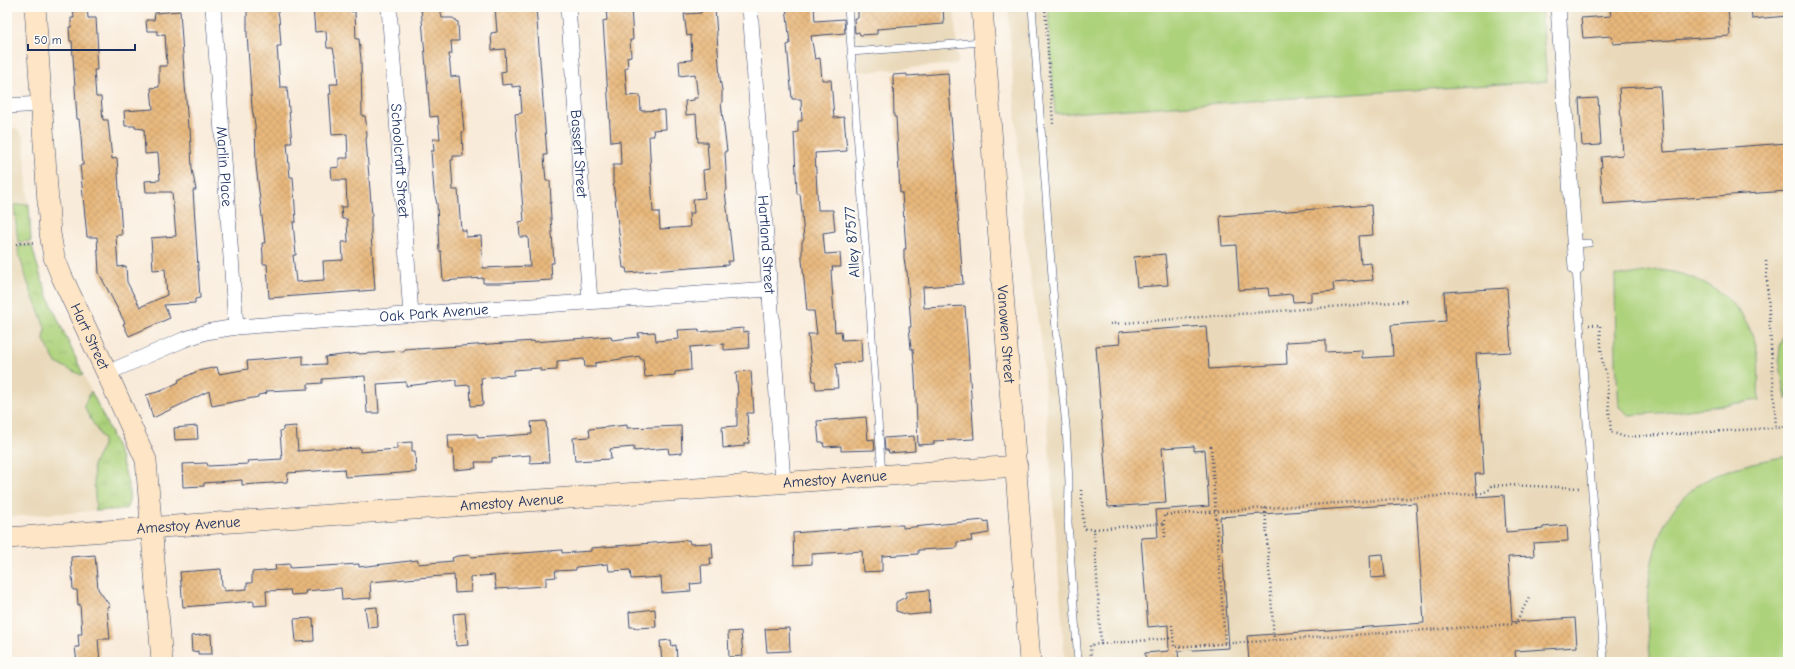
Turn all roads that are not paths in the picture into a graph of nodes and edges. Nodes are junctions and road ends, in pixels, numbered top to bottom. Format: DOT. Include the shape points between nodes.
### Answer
graph roads {
  1 [pos="34,7"];
  2 [pos="213,7"];
  3 [pos="389,7"];
  4 [pos="568,7"];
  5 [pos="750,7"];
  6 [pos="848,7"];
  7 [pos="982,7"];
  8 [pos="1032,7"];
  9 [pos="1558,7"];
  10 [pos="984,42"];
  11 [pos="850,52"];
  12 [pos="41,104"];
  13 [pos="7,106"];
  14 [pos="1576,268"];
  15 [pos="769,289"];
  16 [pos="590,301"];
  17 [pos="411,315"];
  18 [pos="236,327"];
  19 [pos="107,373"];
  20 [pos="1016,466"];
  21 [pos="882,475"];
  22 [pos="783,482"];
  23 [pos="152,528"];
  24 [pos="7,538"];
  25 [pos="162,662"];
  26 [pos="1030,662"];
  27 [pos="1078,662"];
  28 [pos="1604,662"];
  1 -- 12 [label="street, Hart Street"];
  2 -- 18 [label="street, Marlin Place"];
  3 -- 17 [label="street, Schoolcraft Street"];
  4 -- 16 [label="street, Bassett Street"];
  5 -- 15 [label="street, Hartland Street"];
  6 -- 11 [label="lane, Alley 87577"];
  7 -- 10 [label="street, Vanowen Street"];
  8 -- 27 [label="lane" via="1056,330 1066,426 1068,522"];
  9 -- 14 [label="street" via="1582,243"];
  10 -- 11 [label="lane"];
  10 -- 20 [label="street, Vanowen Street"];
  11 -- 21 [label="lane, Alley 87577"];
  12 -- 13 [label="street"];
  12 -- 19 [label="street, Hart Street" via="54,257"];
  14 -- 28 [label="lane"];
  15 -- 16 [label="street, Oak Park Avenue"];
  15 -- 22 [label="street, Hartland Street"];
  16 -- 17 [label="street, Oak Park Avenue"];
  17 -- 18 [label="street, Oak Park Avenue"];
  18 -- 19 [label="street, Oak Park Avenue" via="206,332 183,340"];
  19 -- 23 [label="street, Hart Street" via="146,460"];
  20 -- 21 [label="street, Amestoy Avenue"];
  20 -- 26 [label="street, Vanowen Street"];
  21 -- 22 [label="street, Amestoy Avenue"];
  22 -- 23 [label="street, Amestoy Avenue"];
  23 -- 24 [label="street, Amestoy Avenue"];
  23 -- 25 [label="street, Hart Street"];
}
